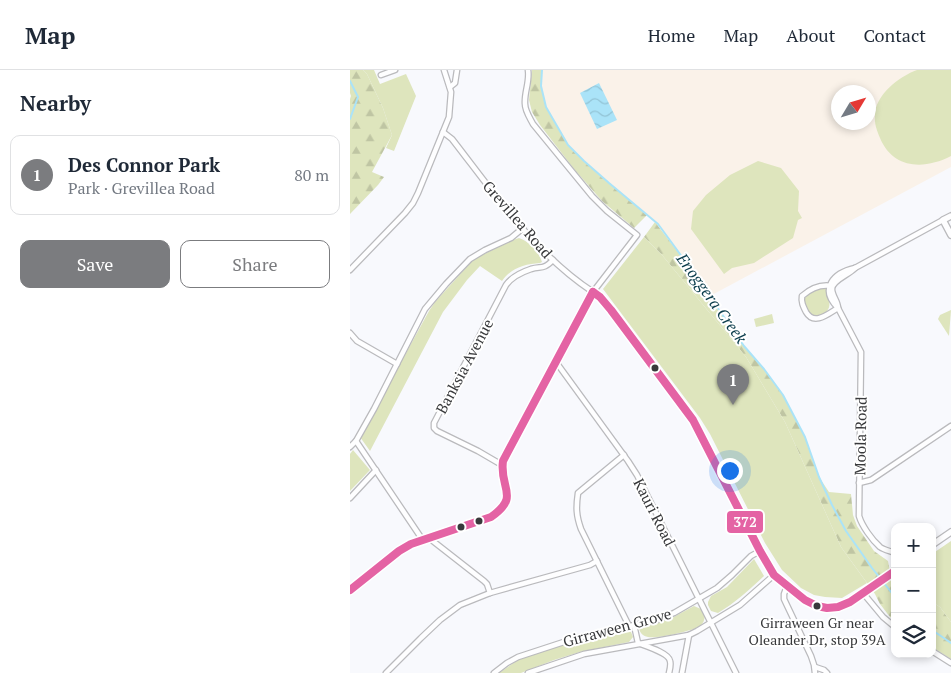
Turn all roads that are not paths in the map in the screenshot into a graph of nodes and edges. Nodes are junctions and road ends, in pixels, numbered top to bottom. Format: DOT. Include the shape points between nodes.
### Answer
graph roads {
  1 [pos="395,70"];
  2 [pos="444,70"];
  3 [pos="457,70"];
  4 [pos="528,70"];
  5 [pos="381,75"];
  6 [pos="450,87"];
  7 [pos="442,132"];
  8 [pos="951,216"];
  9 [pos="943,220"];
  10 [pos="523,228"];
  11 [pos="951,235"];
  12 [pos="553,260"];
  13 [pos="350,270"];
  14 [pos="831,286"];
  15 [pos="593,292"];
  16 [pos="838,308"];
  17 [pos="350,335"];
  18 [pos="556,362"];
  19 [pos="397,364"];
  20 [pos="951,426"];
  21 [pos="356,441"];
  22 [pos="350,447"];
  23 [pos="624,455"];
  24 [pos="502,465"];
  25 [pos="376,470"];
  26 [pos="859,483"];
  27 [pos="350,498"];
  28 [pos="951,532"];
  29 [pos="429,538"];
  30 [pos="422,539"];
  31 [pos="936,542"];
  32 [pos="760,551"];
  33 [pos="891,551"];
  34 [pos="597,561"];
  35 [pos="891,574"];
  36 [pos="774,575"];
  37 [pos="787,586"];
  38 [pos="350,590"];
  39 [pos="490,593"];
  40 [pos="863,593"];
  41 [pos="699,598"];
  42 [pos="711,623"];
  43 [pos="891,623"];
  44 [pos="632,626"];
  45 [pos="688,634"];
  46 [pos="638,643"];
  47 [pos="936,654"];
  48 [pos="951,663"];
  49 [pos="815,667"];
  50 [pos="386,673"];
  51 [pos="494,673"];
  52 [pos="528,673"];
  53 [pos="669,673"];
  54 [pos="682,673"];
  55 [pos="736,673"];
  56 [pos="815,673"];
  57 [pos="827,673"];
  1 -- 5 [label="street"];
  2 -- 6 [label="street"];
  3 -- 6 [label="street" via="454,84"];
  4 -- 15 [label="street" via="524,103 533,124 592,196 637,236"];
  6 -- 7 [label="street" via="449,117"];
  7 -- 10 [label="street, Grevillea Road"];
  7 -- 13 [label="street" via="413,203"];
  8 -- 9 [label="street"];
  9 -- 11 [label="street"];
  9 -- 14 [label="street" via="849,269 832,280"];
  10 -- 12 [label="street, Grevillea Road"];
  10 -- 19 [label="street" via="511,238 470,259 446,284 425,309"];
  12 -- 15 [label="street, Grevillea Road"];
  12 -- 24 [label="street, Banksia Avenue" via="544,268 530,269 506,284 434,423 437,431"];
  14 -- 16 [label="street, Moola Road" via="829,293"];
  14 -- 16 [label="street" via="809,290 802,296 802,303 813,319"];
  15 -- 18 [label="street"];
  15 -- 32 [label="street, Grevillea Road" via="611,310 693,420"];
  16 -- 26 [label="street, Moola Road" via="861,351"];
  17 -- 19 [label="street"];
  18 -- 23 [label="street, Kauri Road"];
  18 -- 24 [label="street"];
  19 -- 21 [label="street"];
  20 -- 26 [label="street" via="871,480"];
  21 -- 22 [label="street"];
  21 -- 25 [label="street"];
  23 -- 34 [label="street" via="578,493 577,518"];
  23 -- 41 [label="street, Kauri Road"];
  24 -- 29 [label="street" via="508,494 502,509 491,517"];
  25 -- 27 [label="street"];
  25 -- 30 [label="street"];
  26 -- 33 [label="street, Moola Road" via="862,524 880,547"];
  28 -- 31 [label="street"];
  29 -- 30 [label="street"];
  29 -- 39 [label="street" via="484,581"];
  30 -- 38 [label="street" via="399,551"];
  32 -- 36 [label="street"];
  32 -- 41 [label="street, Girraween Grove" via="717,588"];
  34 -- 39 [label="street"];
  34 -- 44 [label="street"];
  35 -- 40 [label="street"];
  36 -- 37 [label="street"];
  36 -- 42 [label="street, Girraween Grove" via="740,605"];
  37 -- 40 [label="street" via="805,600 827,608 850,602"];
  37 -- 49 [label="street" via="784,599"];
  39 -- 50 [label="street" via="460,605"];
  40 -- 43 [label="street"];
  41 -- 42 [label="street, Kauri Road"];
  41 -- 44 [label="street, Girraween Grove" via="674,613"];
  42 -- 45 [label="street, Girraween Grove"];
  42 -- 55 [label="street, Kauri Road"];
  44 -- 46 [label="street"];
  44 -- 51 [label="street, Girraween Grove" via="576,638 518,657"];
  45 -- 46 [label="street, Girraween Grove"];
  45 -- 54 [label="street"];
  46 -- 52 [label="street, Girraween Grove" via="584,654"];
  46 -- 53 [label="street" via="667,655 671,662"];
  47 -- 48 [label="street"];
  49 -- 56 [label="street"];
  49 -- 57 [label="street"];
}
